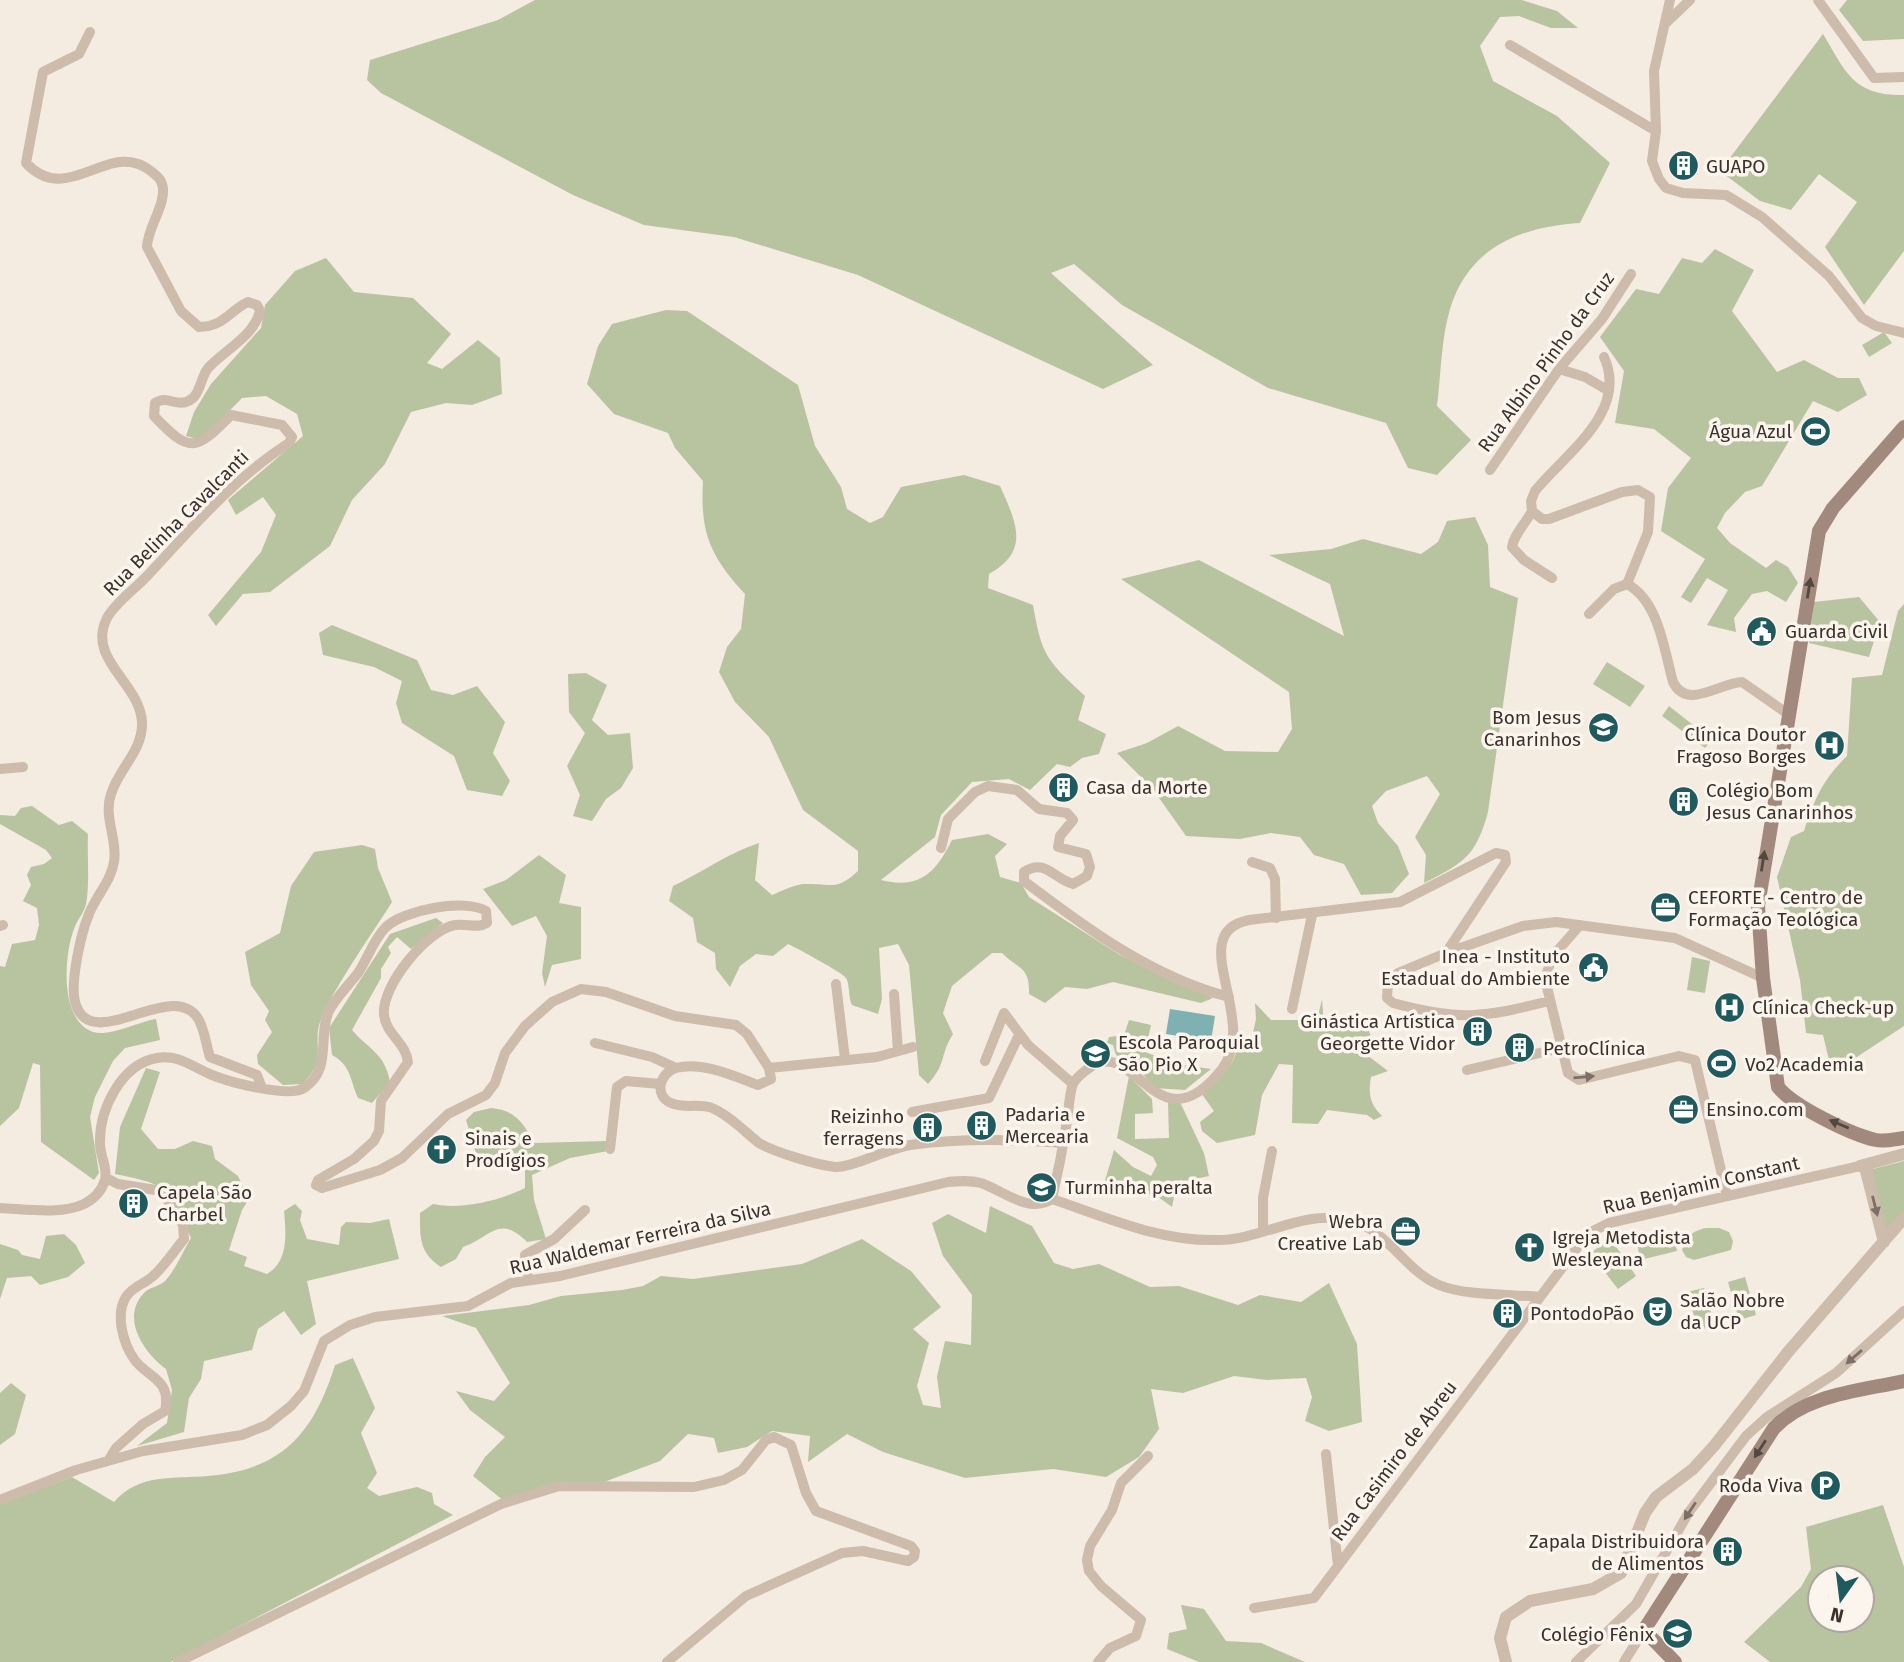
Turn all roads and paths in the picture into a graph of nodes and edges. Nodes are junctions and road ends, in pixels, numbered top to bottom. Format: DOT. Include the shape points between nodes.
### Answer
graph roads {
  1 [pos="1670,0"];
  2 [pos="1690,0"];
  3 [pos="1818,0"];
  4 [pos="1665,23"];
  5 [pos="90,32"];
  6 [pos="1510,45"];
  7 [pos="1904,77"];
  8 [pos="1656,131"];
  9 [pos="1631,274"];
  10 [pos="1904,333"];
  11 [pos="1604,357"];
  12 [pos="1559,369"];
  13 [pos="1609,391"];
  14 [pos="1904,427"];
  15 [pos="1490,470"];
  16 [pos="1532,511"];
  17 [pos="1552,578"];
  18 [pos="1627,584"];
  19 [pos="1589,614"];
  20 [pos="1788,713"];
  21 [pos="23,767"];
  22 [pos="0,769"];
  23 [pos="941,848"];
  24 [pos="1252,862"];
  25 [pos="1312,915"];
  26 [pos="1276,918"];
  27 [pos="1580,925"];
  28 [pos="1447,953"];
  29 [pos="1763,978"];
  30 [pos="836,984"];
  31 [pos="894,994"];
  32 [pos="1229,997"];
  33 [pos="1549,1001"];
  34 [pos="1292,1009"];
  35 [pos="1019,1035"];
  36 [pos="595,1043"];
  37 [pos="913,1047"];
  38 [pos="1561,1048"];
  39 [pos="898,1051"];
  40 [pos="845,1059"];
  41 [pos="985,1062"];
  42 [pos="676,1068"];
  43 [pos="769,1068"];
  44 [pos="1467,1070"];
  45 [pos="660,1084"];
  46 [pos="1073,1084"];
  47 [pos="262,1088"];
  48 [pos="912,1112"];
  49 [pos="1904,1138"];
  50 [pos="1064,1143"];
  51 [pos="610,1149"];
  52 [pos="1272,1151"];
  53 [pos="1904,1154"];
  54 [pos="1865,1167"];
  55 [pos="106,1178"];
  56 [pos="1727,1196"];
  57 [pos="1052,1199"];
  58 [pos="0,1208"];
  59 [pos="586,1210"];
  60 [pos="1904,1218"];
  61 [pos="1263,1230"];
  62 [pos="1884,1242"];
  63 [pos="528,1279"];
  64 [pos="1540,1297"];
  65 [pos="1904,1311"];
  66 [pos="1904,1381"];
  67 [pos="1326,1454"];
  68 [pos="1148,1456"];
  69 [pos="107,1461"];
  70 [pos="0,1500"];
  71 [pos="1338,1566"];
  72 [pos="1254,1608"];
  73 [pos="1644,1630"];
  74 [pos="178,1662"];
  75 [pos="667,1662"];
  76 [pos="1098,1662"];
  77 [pos="1506,1662"];
  78 [pos="1576,1662"];
  79 [pos="1624,1662"];
  80 [pos="1675,1662"];
  1 -- 4 [label="street"];
  2 -- 4 [label="street"];
  3 -- 7 [label="street" via="1874,78"];
  4 -- 8 [label="street" via="1654,71"];
  5 -- 47 [label="street, Rua Belinha Cavalcanti" via="79,54 43,72 26,163 34,172 57,180 78,177 102,164 145,166 163,186 146,247 181,312 199,327 212,327 248,302 257,305 260,311 247,334 208,368 192,399 160,399 154,416 178,440 190,443 213,436 231,415 282,425 292,437 193,526 107,617 101,638 103,652 139,705 142,724 136,751 111,793 108,813 114,864 89,914 78,953 75,1002 82,1015 97,1022 116,1022 161,1006 189,1009 199,1018 210,1057 257,1075"];
  6 -- 8 [label="street"];
  8 -- 10 [label="street" via="1652,161 1666,188 1726,195 1737,201 1821,268 1862,318"];
  9 -- 12 [label="street, Rua Albino Pinho da Cruz" via="1602,319"];
  11 -- 13 [label="street"];
  12 -- 13 [label="street"];
  12 -- 15 [label="street, Rua Albino Pinho da Cruz"];
  13 -- 16 [label="street" via="1593,427 1535,491"];
  20 -- 14 [label="main road, one-way" via="1819,531 1833,508"];
  16 -- 17 [label="street" via="1512,547"];
  16 -- 18 [label="street" via="1549,519 1622,492 1638,490 1650,497 1647,532"];
  18 -- 19 [label="street" via="1614,589"];
  18 -- 20 [label="street" via="1649,603 1679,692 1690,696 1742,682"];
  29 -- 20 [label="main road, one-way" via="1760,878"];
  21 -- 22 [label="street"];
  23 -- 32 [label="street" via="948,819 975,792 988,786 1017,790 1039,809 1072,815 1058,840 1059,847 1086,854 1090,867 1085,880 1073,884 1044,867 1024,872 1024,881 1094,935 1204,990"];
  24 -- 26 [label="street" via="1270,868 1275,879"];
  25 -- 26 [label="street"];
  25 -- 28 [label="street" via="1400,902 1496,853 1505,855 1506,862"];
  25 -- 34 [label="street"];
  26 -- 32 [label="street" via="1240,922 1225,932 1219,949"];
  27 -- 28 [label="street" via="1523,926"];
  27 -- 29 [label="street" via="1675,938"];
  27 -- 33 [label="street" via="1547,968"];
  28 -- 33 [label="street" via="1393,977 1387,998 1441,1015 1479,1016"];
  49 -- 29 [label="main road, one-way" via="1871,1138 1786,1097 1774,1075"];
  30 -- 40 [label="street"];
  31 -- 39 [label="street"];
  32 -- 46 [label="street" via="1234,1031 1229,1057 1209,1082 1190,1094 1178,1099 1158,1096 1127,1066 1110,1061 1094,1065"];
  33 -- 38 [label="street"];
  35 -- 41 [label="street" via="1009,1017 1001,1015"];
  35 -- 46 [label="street"];
  35 -- 48 [label="street" via="989,1098"];
  36 -- 42 [label="street"];
  37 -- 39 [label="street"];
  38 -- 44 [label="street"];
  38 -- 56 [label="street, one-way" via="1568,1073 1579,1080 1679,1056 1695,1060"];
  39 -- 40 [label="street"];
  40 -- 43 [label="street"];
  42 -- 43 [label="street" via="705,1068 758,1085 771,1079"];
  42 -- 45 [label="street" via="665,1074"];
  43 -- 47 [label="street" via="747,1034 736,1026 675,1016 606,992 581,989 538,1013 505,1053 486,1095 449,1114 402,1158 330,1186 316,1185 374,1141 381,1101 408,1062 387,1027 386,995 431,937 455,925 481,927 487,923 486,911 468,905 436,907 387,926 330,1008 318,1074 295,1092"];
  45 -- 50 [label="street" via="666,1101 712,1107 763,1145 835,1167 849,1167 909,1145 1005,1138"];
  45 -- 51 [label="street" via="626,1080 617,1087"];
  46 -- 50 [label="street"];
  47 -- 55 [label="street" via="213,1076 171,1057 139,1063 118,1085 102,1120 100,1147"];
  50 -- 57 [label="street"];
  52 -- 61 [label="street" via="1263,1198"];
  53 -- 54 [label="street"];
  54 -- 56 [label="street, Rua Benjamin Constant"];
  54 -- 62 [label="street, one-way"];
  55 -- 58 [label="street" via="98,1194 71,1208"];
  55 -- 69 [label="street" via="162,1191 179,1216 184,1239 152,1277 128,1294 121,1307 126,1341 135,1361 155,1375 165,1393 165,1411 143,1424"];
  56 -- 64 [label="street, Rua Benjamin Constant" via="1609,1223 1593,1231"];
  57 -- 61 [label="street" via="1180,1238 1219,1241"];
  57 -- 63 [label="street, Rua Waldemar Ferreira da Silva" via="1024,1203 962,1180 560,1276"];
  59 -- 63 [label="street" via="554,1239 526,1255"];
  60 -- 62 [label="street"];
  61 -- 64 [label="street" via="1298,1221 1349,1220 1365,1226 1438,1285"];
  62 -- 77 [label="street" via="1707,1454 1656,1497 1621,1573 1593,1589 1530,1601 1506,1617 1500,1638"];
  63 -- 69 [label="street, Rua Waldemar Ferreira da Silva" via="468,1306 375,1317 332,1333 319,1351 304,1391 267,1425 242,1435"];
  64 -- 71 [label="street, Rua Casimiro de Abreu"];
  65 -- 78 [label="street, one-way" via="1836,1373 1746,1436 1689,1512 1636,1604"];
  66 -- 73 [label="main road, one-way" via="1812,1402 1786,1416 1762,1445"];
  67 -- 71 [label="street"];
  68 -- 76 [label="street" via="1121,1483 1112,1510 1090,1546 1087,1560 1093,1577 1141,1620 1136,1636 1110,1648"];
  69 -- 70 [label="street, Rua Waldemar Ferreira da Silva"];
  71 -- 72 [label="street, Rua Casimiro de Abreu" via="1314,1598"];
  73 -- 79 [label="street"];
  73 -- 80 [label="main road"];
  74 -- 75 [label="street" via="501,1504 559,1486 694,1487 724,1480 743,1470 766,1440 774,1437 791,1445 816,1511 911,1546 914,1557 908,1561 851,1551 760,1588 734,1604"];
}
